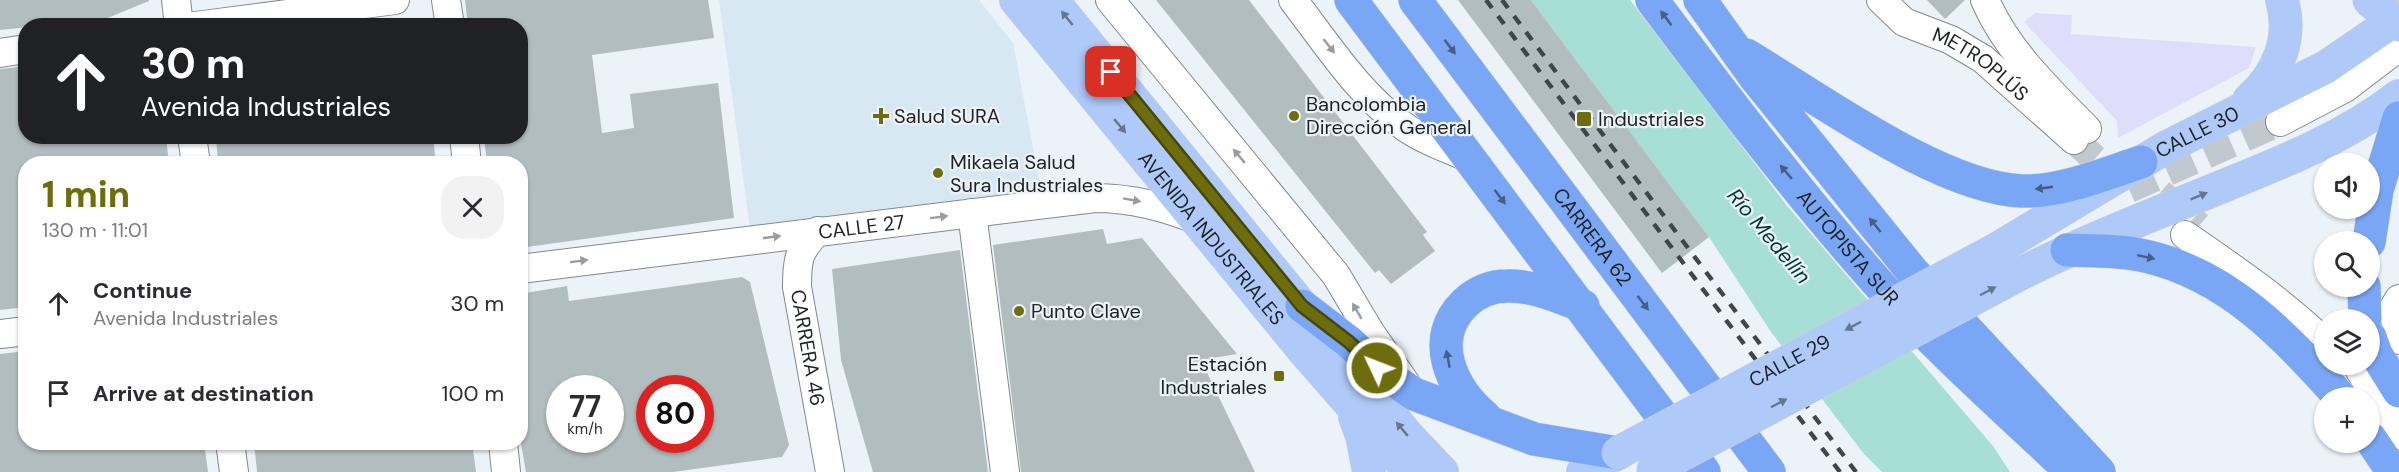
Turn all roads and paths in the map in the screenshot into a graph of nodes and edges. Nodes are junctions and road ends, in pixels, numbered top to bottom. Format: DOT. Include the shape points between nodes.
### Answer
graph roads {
  1 [pos="176,0"];
  2 [pos="395,0"];
  3 [pos="446,0"];
  4 [pos="1016,0"];
  5 [pos="1052,0"];
  6 [pos="1110,0"];
  7 [pos="1293,0"];
  8 [pos="1351,0"];
  9 [pos="1415,0"];
  10 [pos="1652,0"];
  11 [pos="1700,0"];
  12 [pos="1881,0"];
  13 [pos="1985,0"];
  14 [pos="2282,0"];
  15 [pos="2369,0"];
  16 [pos="2399,17"];
  17 [pos="178,18"];
  18 [pos="257,18"];
  19 [pos="449,18"];
  20 [pos="2399,25"];
  21 [pos="2399,31"];
  22 [pos="1735,47"];
  23 [pos="2399,47"];
  24 [pos="18,50"];
  25 [pos="0,53"];
  26 [pos="2343,56"];
  27 [pos="2399,66"];
  28 [pos="2399,73"];
  29 [pos="2399,96"];
  30 [pos="2238,110"];
  31 [pos="2399,118"];
  32 [pos="2360,122"];
  33 [pos="1472,160"];
  34 [pos="2141,162"];
  35 [pos="2388,185"];
  36 [pos="972,213"];
  37 [pos="1198,220"];
  38 [pos="818,231"];
  39 [pos="2373,231"];
  40 [pos="1997,249"];
  41 [pos="2067,250"];
  42 [pos="528,267"];
  43 [pos="2375,297"];
  44 [pos="1302,306"];
  45 [pos="1582,306"];
  46 [pos="2386,309"];
  47 [pos="2314,322"];
  48 [pos="18,332"];
  49 [pos="2314,333"];
  50 [pos="0,334"];
  51 [pos="2399,340"];
  52 [pos="2380,360"];
  53 [pos="2363,375"];
  54 [pos="2332,387"];
  55 [pos="2399,391"];
  56 [pos="1414,394"];
  57 [pos="1348,402"];
  58 [pos="2380,417"];
  59 [pos="1491,422"];
  60 [pos="2399,435"];
  61 [pos="2399,449"];
  62 [pos="231,450"];
  63 [pos="504,450"];
  64 [pos="2380,453"];
  65 [pos="1602,458"];
  66 [pos="1652,471"];
  67 [pos="234,472"];
  68 [pos="507,472"];
  69 [pos="830,472"];
  70 [pos="1005,472"];
  71 [pos="1369,472"];
  72 [pos="1410,472"];
  73 [pos="1442,472"];
  74 [pos="1704,472"];
  75 [pos="1769,472"];
  76 [pos="2072,472"];
  77 [pos="2099,472"];
  78 [pos="2393,472"];
  1 -- 17 [label="street"];
  2 -- 18 [label="street"];
  3 -- 19 [label="street"];
  4 -- 37 [label="main road, AVENIDA INDUSTRIALES, one-way"];
  44 -- 5 [label="main road, AVENIDA INDUSTRIALES, one-way"];
  56 -- 6 [label="street, one-way" via="1370,332 1336,274"];
  7 -- 33 [label="street, one-way" via="1365,93 1387,114 1408,129"];
  8 -- 33 [label="highway"];
  9 -- 75 [label="highway, CARRERA 62, one-way"];
  76 -- 10 [label="highway, AUTOPISTA SUR, one-way" via="1877,282 1749,128"];
  11 -- 22 [label="highway, AUTOPISTA SUR"];
  12 -- 13 [label="street, METROPLÚS" via="1904,22 1951,40 1983,59 2082,136 2005,37"];
  14 -- 30 [label="main road" via="2286,33 2278,65"];
  15 -- 20 [label="main road, bridge"];
  16 -- 26 [label="main road, CALLE 30"];
  21 -- 26 [label="street"];
  34 -- 22 [label="highway, one-way" via="2048,188 2021,191 1990,184 1953,173 1910,153"];
  77 -- 22 [label="highway, AUTOPISTA SUR, one-way" via="1912,271"];
  23 -- 27 [label="street" via="2282,128 2312,119"];
  24 -- 25 [label="street"];
  26 -- 30 [label="main road, CALLE 30"];
  28 -- 32 [label="street"];
  29 -- 32 [label="main road"];
  30 -- 34 [label="main road, CALLE 30"];
  31 -- 35 [label="highway"];
  41 -- 32 [label="main road, one-way" via="2302,153"];
  33 -- 45 [label="highway, one-way"];
  34 -- 40 [label="main road, CALLE 30"];
  35 -- 39 [label="highway"];
  36 -- 37 [label="street, CALLE 27, one-way" via="1120,198"];
  38 -- 36 [label="street, CALLE 27, one-way"];
  36 -- 70 [label="street"];
  37 -- 57 [label="main road, AVENIDA INDUSTRIALES"];
  42 -- 38 [label="street, CALLE 27, one-way"];
  38 -- 69 [label="street, CARRERA 46" via="802,246 797,288"];
  40 -- 65 [label="main road, CALLE 29, one-way, bridge"];
  41 -- 54 [label="highway, one-way" via="2143,256 2174,264 2228,290 2284,335"];
  66 -- 41 [label="main road, CALLE 29, one-way, bridge"];
  43 -- 46 [label="highway"];
  44 -- 56 [label="highway"];
  73 -- 44 [label="main road, AVENIDA INDUSTRIALES, one-way"];
  59 -- 45 [label="highway, one-way" via="1471,406 1451,373 1445,353 1446,334 1455,313 1487,289 1507,286 1553,295"];
  45 -- 74 [label="highway"];
  46 -- 51 [label="street"];
  47 -- 49 [label="street" via="2192,230"];
  48 -- 50 [label="street"];
  52 -- 55 [label="highway"];
  53 -- 60 [label="street"];
  56 -- 59 [label="highway"];
  57 -- 71 [label="main road" via="1362,436"];
  57 -- 72 [label="main road, AVENIDA INDUSTRIALES"];
  58 -- 61 [label="street"];
  59 -- 65 [label="highway"];
  62 -- 67 [label="street"];
  63 -- 68 [label="street"];
  64 -- 78 [label="highway"];
}
